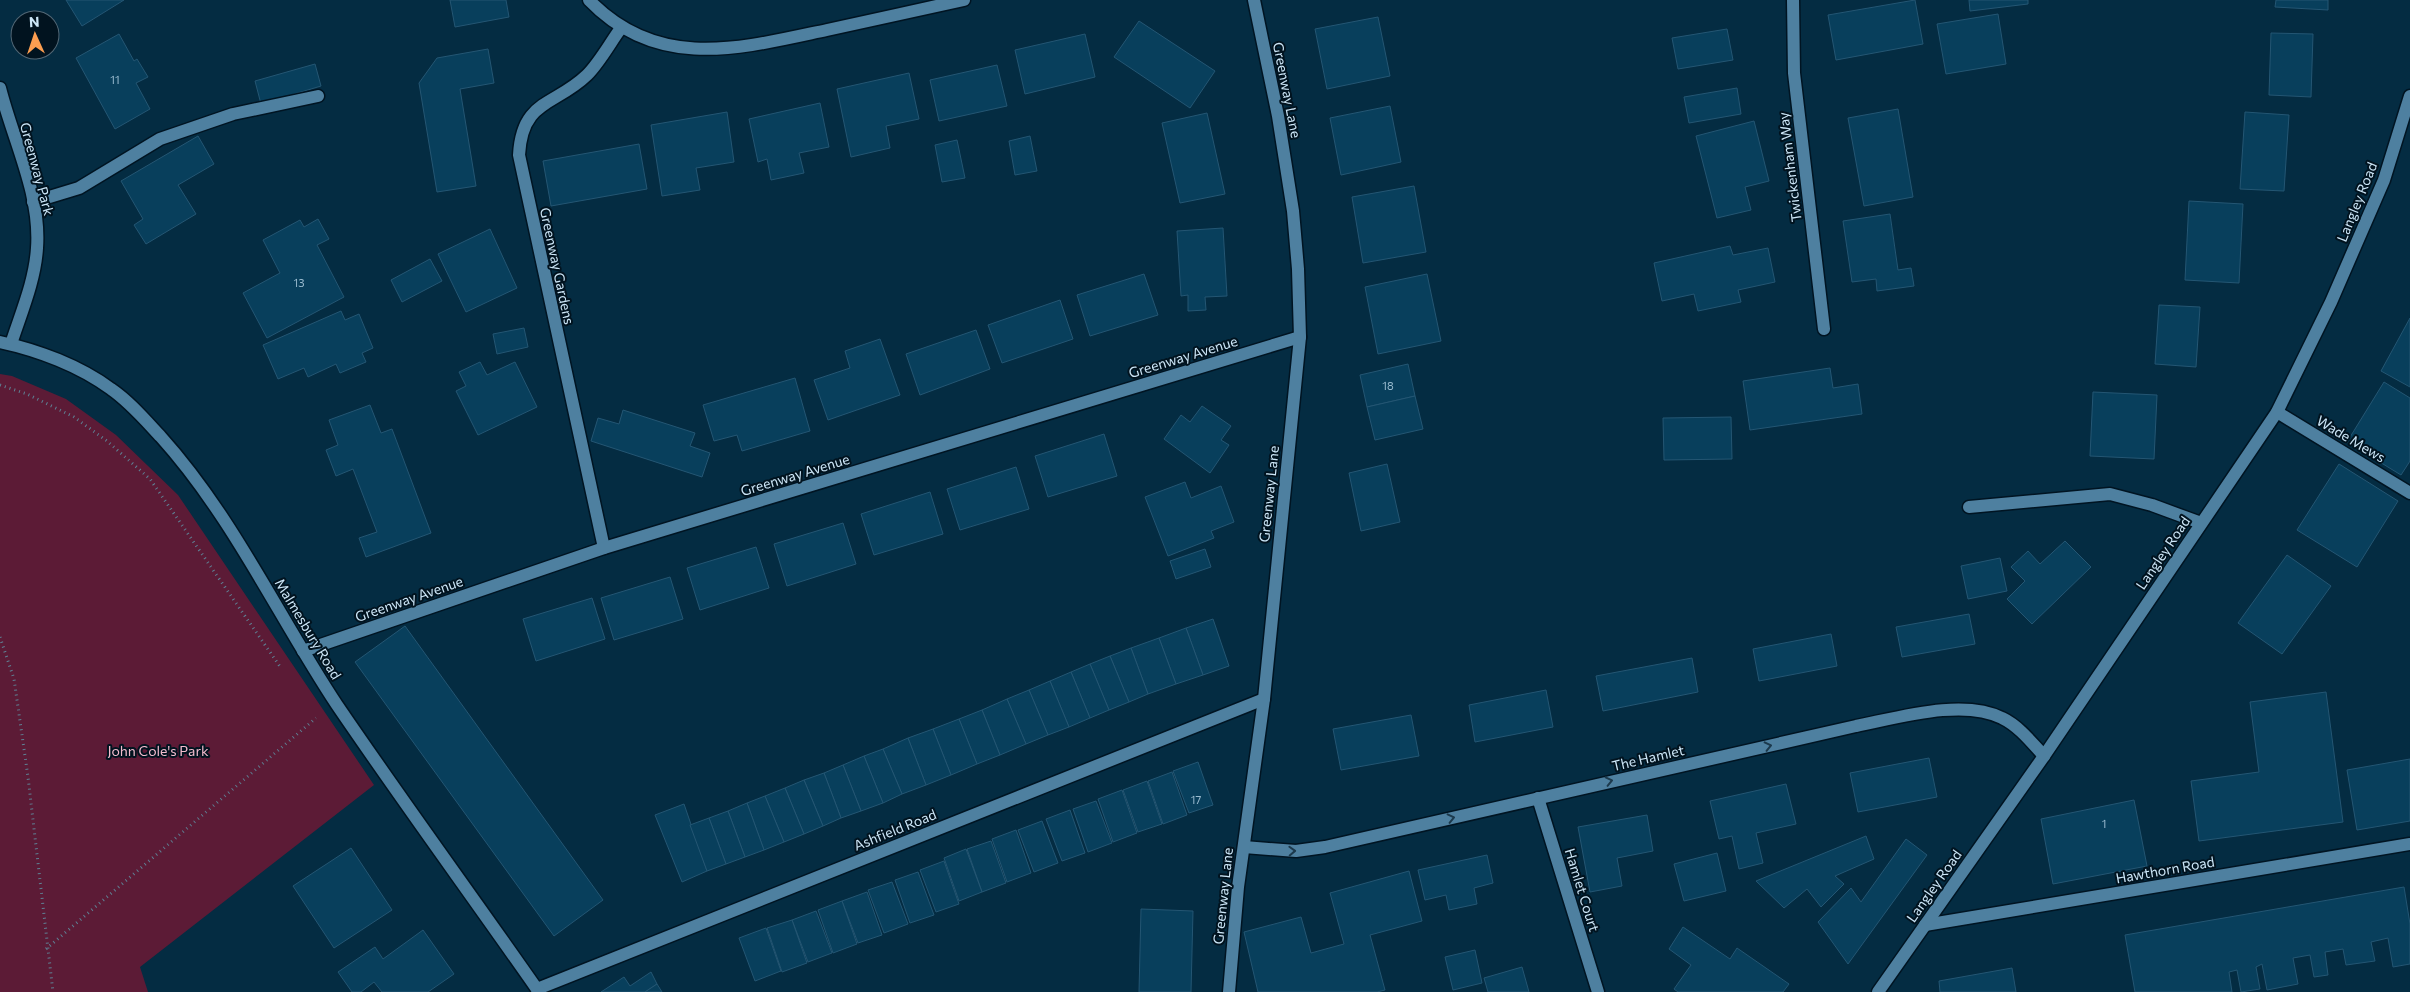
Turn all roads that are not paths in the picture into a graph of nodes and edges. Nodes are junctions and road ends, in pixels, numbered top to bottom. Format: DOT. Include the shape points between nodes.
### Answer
graph roads {
  1 [pos="589,0"];
  2 [pos="964,0"];
  3 [pos="1254,0"];
  4 [pos="1793,0"];
  5 [pos="621,28"];
  6 [pos="0,88"];
  7 [pos="318,96"];
  8 [pos="2410,96"];
  9 [pos="33,202"];
  10 [pos="1824,329"];
  11 [pos="1300,338"];
  12 [pos="6,343"];
  13 [pos="2276,412"];
  14 [pos="2410,493"];
  15 [pos="1969,507"];
  16 [pos="2201,524"];
  17 [pos="604,548"];
  18 [pos="303,651"];
  19 [pos="1264,699"];
  20 [pos="2044,756"];
  21 [pos="1538,798"];
  22 [pos="2410,844"];
  23 [pos="1244,848"];
  24 [pos="1925,925"];
  25 [pos="538,990"];
  26 [pos="1230,992"];
  27 [pos="1598,992"];
  28 [pos="1878,992"];
  1 -- 5 [label="street"];
  2 -- 5 [label="street" via="747,47 719,50 674,46"];
  3 -- 11 [label="street, Greenway Lane" via="1278,116 1293,211"];
  4 -- 10 [label="street, Twickenham Way" via="1794,73"];
  5 -- 17 [label="street, Greenway Gardens" via="588,74 538,107 523,130 519,156"];
  6 -- 9 [label="street, Greenway Park"];
  7 -- 9 [label="street" via="233,114 160,139 79,188"];
  8 -- 13 [label="street, Langley Road" via="2384,180 2331,302"];
  9 -- 12 [label="street, Greenway Park" via="37,231 35,267"];
  11 -- 17 [label="street, Greenway Avenue"];
  11 -- 19 [label="street, Greenway Lane"];
  12 -- 18 [label="street, Malmesbury Road" via="81,370 112,389 149,424 185,464 217,508"];
  13 -- 14 [label="street, Wade Mews"];
  13 -- 16 [label="street, Langley Road"];
  15 -- 16 [label="street" via="2110,494 2152,505"];
  16 -- 20 [label="street, Langley Road"];
  17 -- 18 [label="street, Greenway Avenue"];
  18 -- 25 [label="street, Malmesbury Road"];
  19 -- 23 [label="street, Greenway Lane"];
  19 -- 25 [label="street, Ashfield Road"];
  21 -- 20 [label="street, The Hamlet, one-way" via="1856,726 1950,710 1976,710 2003,718"];
  20 -- 24 [label="street, Langley Road"];
  23 -- 21 [label="street, The Hamlet, one-way" via="1296,851 1325,847"];
  21 -- 27 [label="street, Hamlet Court"];
  22 -- 24 [label="street, Hawthorn Road"];
  23 -- 26 [label="street, Greenway Lane"];
  24 -- 28 [label="street, Langley Road"];
}
